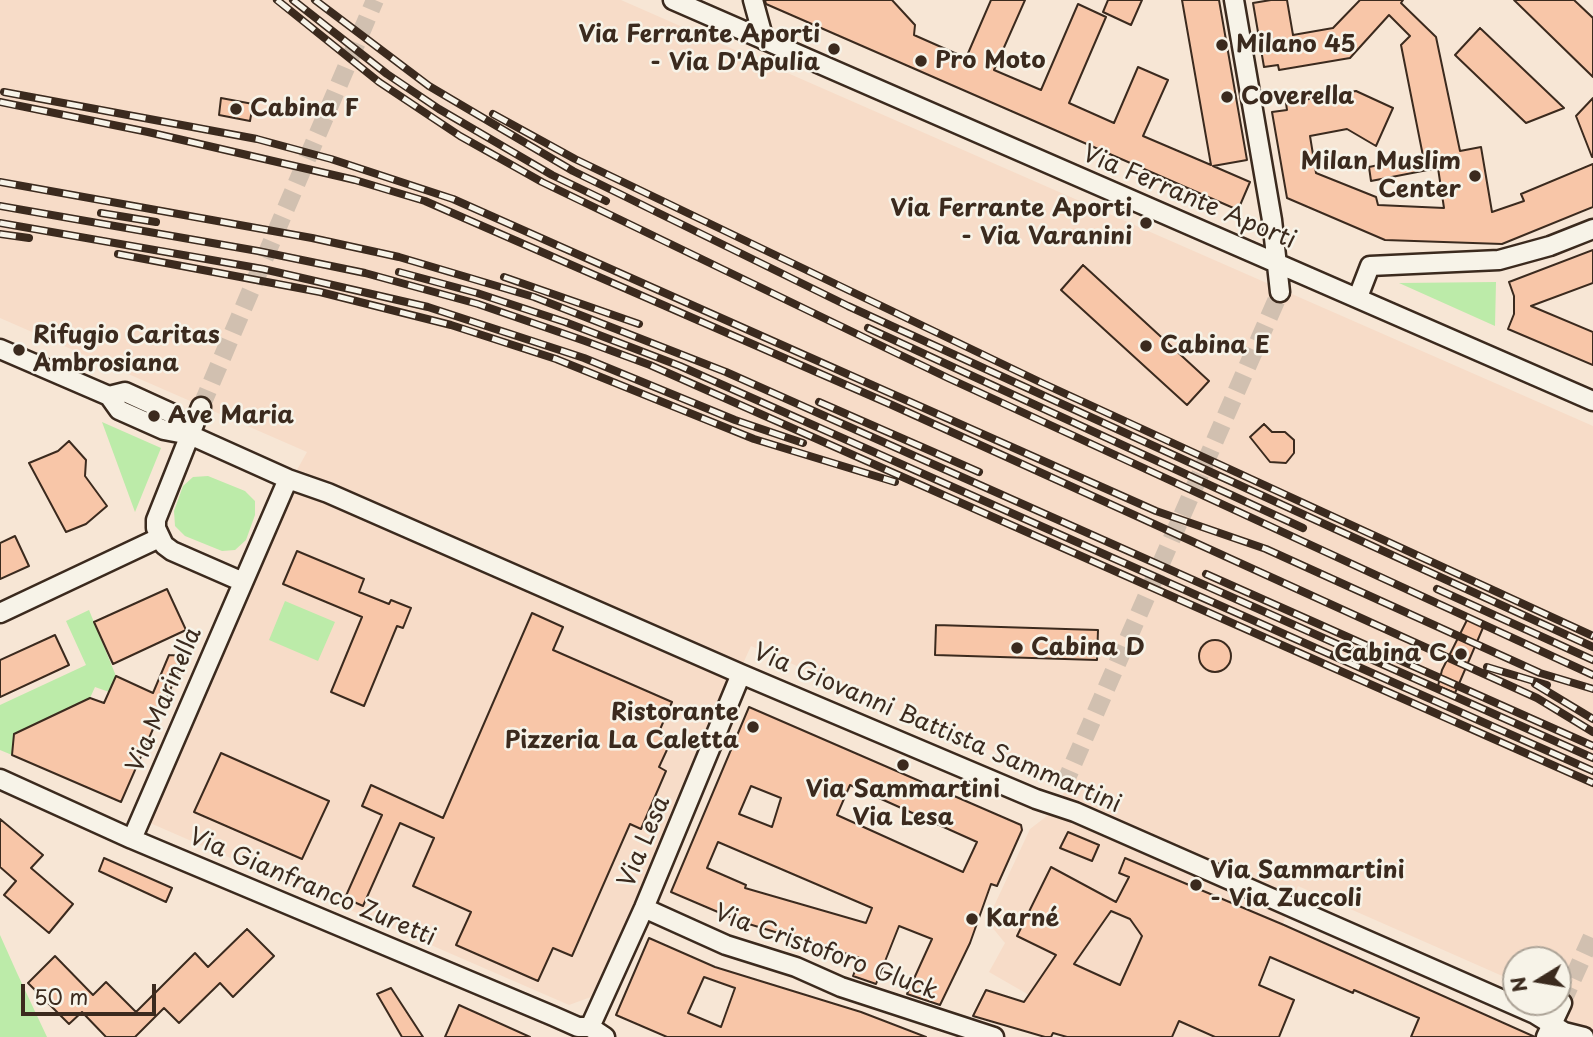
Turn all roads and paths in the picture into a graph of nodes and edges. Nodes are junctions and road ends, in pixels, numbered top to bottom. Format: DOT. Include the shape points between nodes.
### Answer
graph roads {
  1 [pos="753,0"];
  2 [pos="1234,0"];
  3 [pos="676,1"];
  4 [pos="764,40"];
  5 [pos="1593,229"];
  6 [pos="1276,262"];
  7 [pos="1280,292"];
  8 [pos="1358,297"];
  9 [pos="0,349"];
  10 [pos="1593,401"];
  11 [pos="201,407"];
  12 [pos="190,435"];
  13 [pos="288,480"];
  14 [pos="159,538"];
  15 [pos="243,582"];
  16 [pos="0,613"];
  17 [pos="741,674"];
  18 [pos="0,779"];
  19 [pos="1063,787"];
  20 [pos="1055,805"];
  21 [pos="132,839"];
  22 [pos="644,908"];
  23 [pos="590,1027"];
  24 [pos="948,1030"];
  25 [pos="1557,1033"];
  26 [pos="606,1037"];
  27 [pos="994,1037"];
  28 [pos="1584,1037"];
  1 -- 4 [label="street"];
  2 -- 6 [label="street"];
  3 -- 4 [label="street, Via Ferrante Aporti"];
  4 -- 6 [label="street, Via Ferrante Aporti"];
  5 -- 8 [label="street" via="1499,260 1370,266"];
  6 -- 7 [label="street"];
  6 -- 8 [label="street, Via Ferrante Aporti"];
  8 -- 10 [label="street, Via Ferrante Aporti"];
  9 -- 12 [label="street" via="109,396 119,410 164,430"];
  11 -- 12 [label="street"];
  12 -- 13 [label="street, Via Giovanni Battista Sammartini"];
  12 -- 14 [label="street" via="156,520"];
  13 -- 15 [label="street, Via Marinella"];
  13 -- 17 [label="street, Via Giovanni Battista Sammartini" via="328,493"];
  14 -- 15 [label="street" via="172,551"];
  14 -- 16 [label="street"];
  15 -- 21 [label="street, Via Marinella"];
  17 -- 20 [label="street, Via Giovanni Battista Sammartini"];
  17 -- 22 [label="street, Via Lesa"];
  18 -- 21 [label="street, Via Gianfranco Zuretti"];
  19 -- 20 [label="street"];
  20 -- 25 [label="street, Via Giovanni Battista Sammartini" via="1535,1014"];
  21 -- 23 [label="street, Via Gianfranco Zuretti" via="578,1027"];
  22 -- 23 [label="street, Via Lesa"];
  22 -- 24 [label="street, Via Cristoforo Gluck" via="726,946"];
  23 -- 26 [label="street, Via Gianfranco Zuretti"];
  24 -- 27 [label="street, Via Cristoforo Gluck"];
  25 -- 28 [label="street, Via Giovanni Battista Sammartini"];
}
